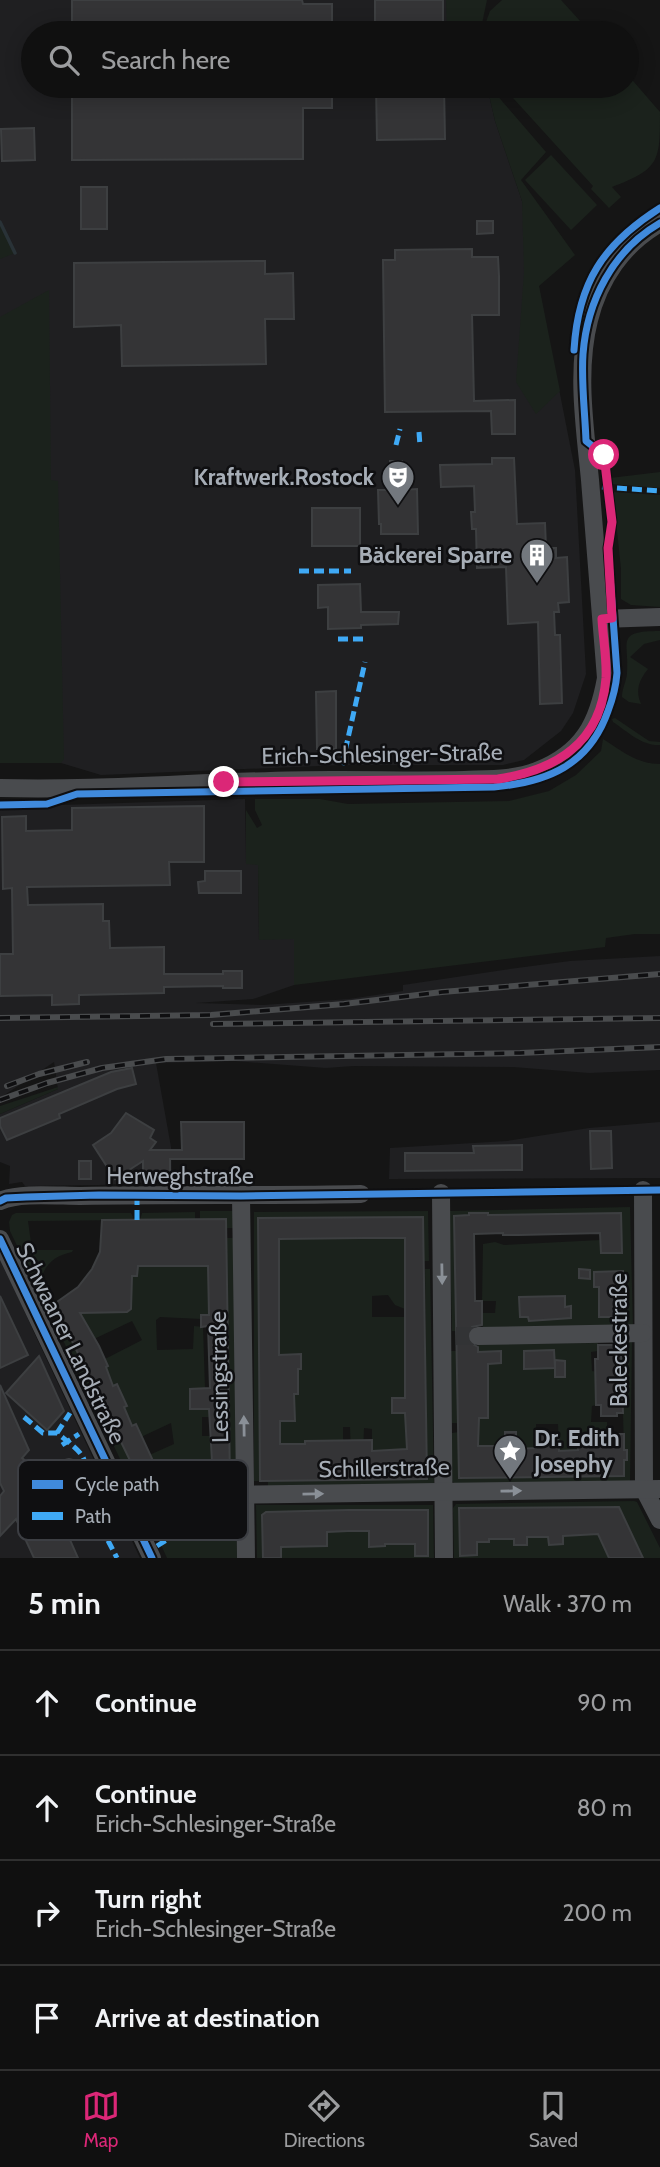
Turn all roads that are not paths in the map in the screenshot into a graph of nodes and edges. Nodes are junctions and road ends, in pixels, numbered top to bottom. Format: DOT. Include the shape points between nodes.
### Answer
graph roads {
  1 [pos="660,223"];
  2 [pos="660,617"];
  3 [pos="602,619"];
  4 [pos="0,788"];
  5 [pos="643,1190"];
  6 [pos="361,1194"];
  7 [pos="241,1196"];
  8 [pos="441,1200"];
  9 [pos="0,1201"];
  10 [pos="0,1239"];
  11 [pos="652,1241"];
  12 [pos="643,1334"];
  13 [pos="478,1336"];
  14 [pos="106,1460"];
  15 [pos="245,1460"];
  16 [pos="652,1489"];
  17 [pos="443,1492"];
  18 [pos="248,1494"];
  19 [pos="660,1520"];
  20 [pos="144,1540"];
  21 [pos="246,1540"];
  22 [pos="152,1558"];
  23 [pos="246,1558"];
  24 [pos="444,1558"];
  1 -- 3 [label="street, Erich-Schlesinger-Straße" via="642,235 605,276 583,353"];
  2 -- 3 [label="street"];
  3 -- 4 [label="street, Erich-Schlesinger-Straße" via="606,678 595,720 570,752 524,775 475,780"];
  5 -- 11 [label="street, Baleckestraße"];
  6 -- 7 [label="street, Herweghstraße"];
  7 -- 9 [label="street, Herweghstraße"];
  15 -- 7 [label="street, Lessingstraße, one-way"];
  8 -- 17 [label="street, one-way" via="450,1337"];
  10 -- 14 [label="street, Schwaaner Landstraße"];
  11 -- 12 [label="street, Baleckestraße"];
  12 -- 13 [label="street"];
  12 -- 16 [label="street, Baleckestraße"];
  17 -- 16 [label="street, Schillerstraße, one-way"];
  16 -- 19 [label="street"];
  18 -- 17 [label="street, Schillerstraße, one-way"];
  17 -- 24 [label="street"];
  20 -- 22 [label="street, Schwaaner Landstraße"];
  21 -- 23 [label="street, Lessingstraße"];
}
